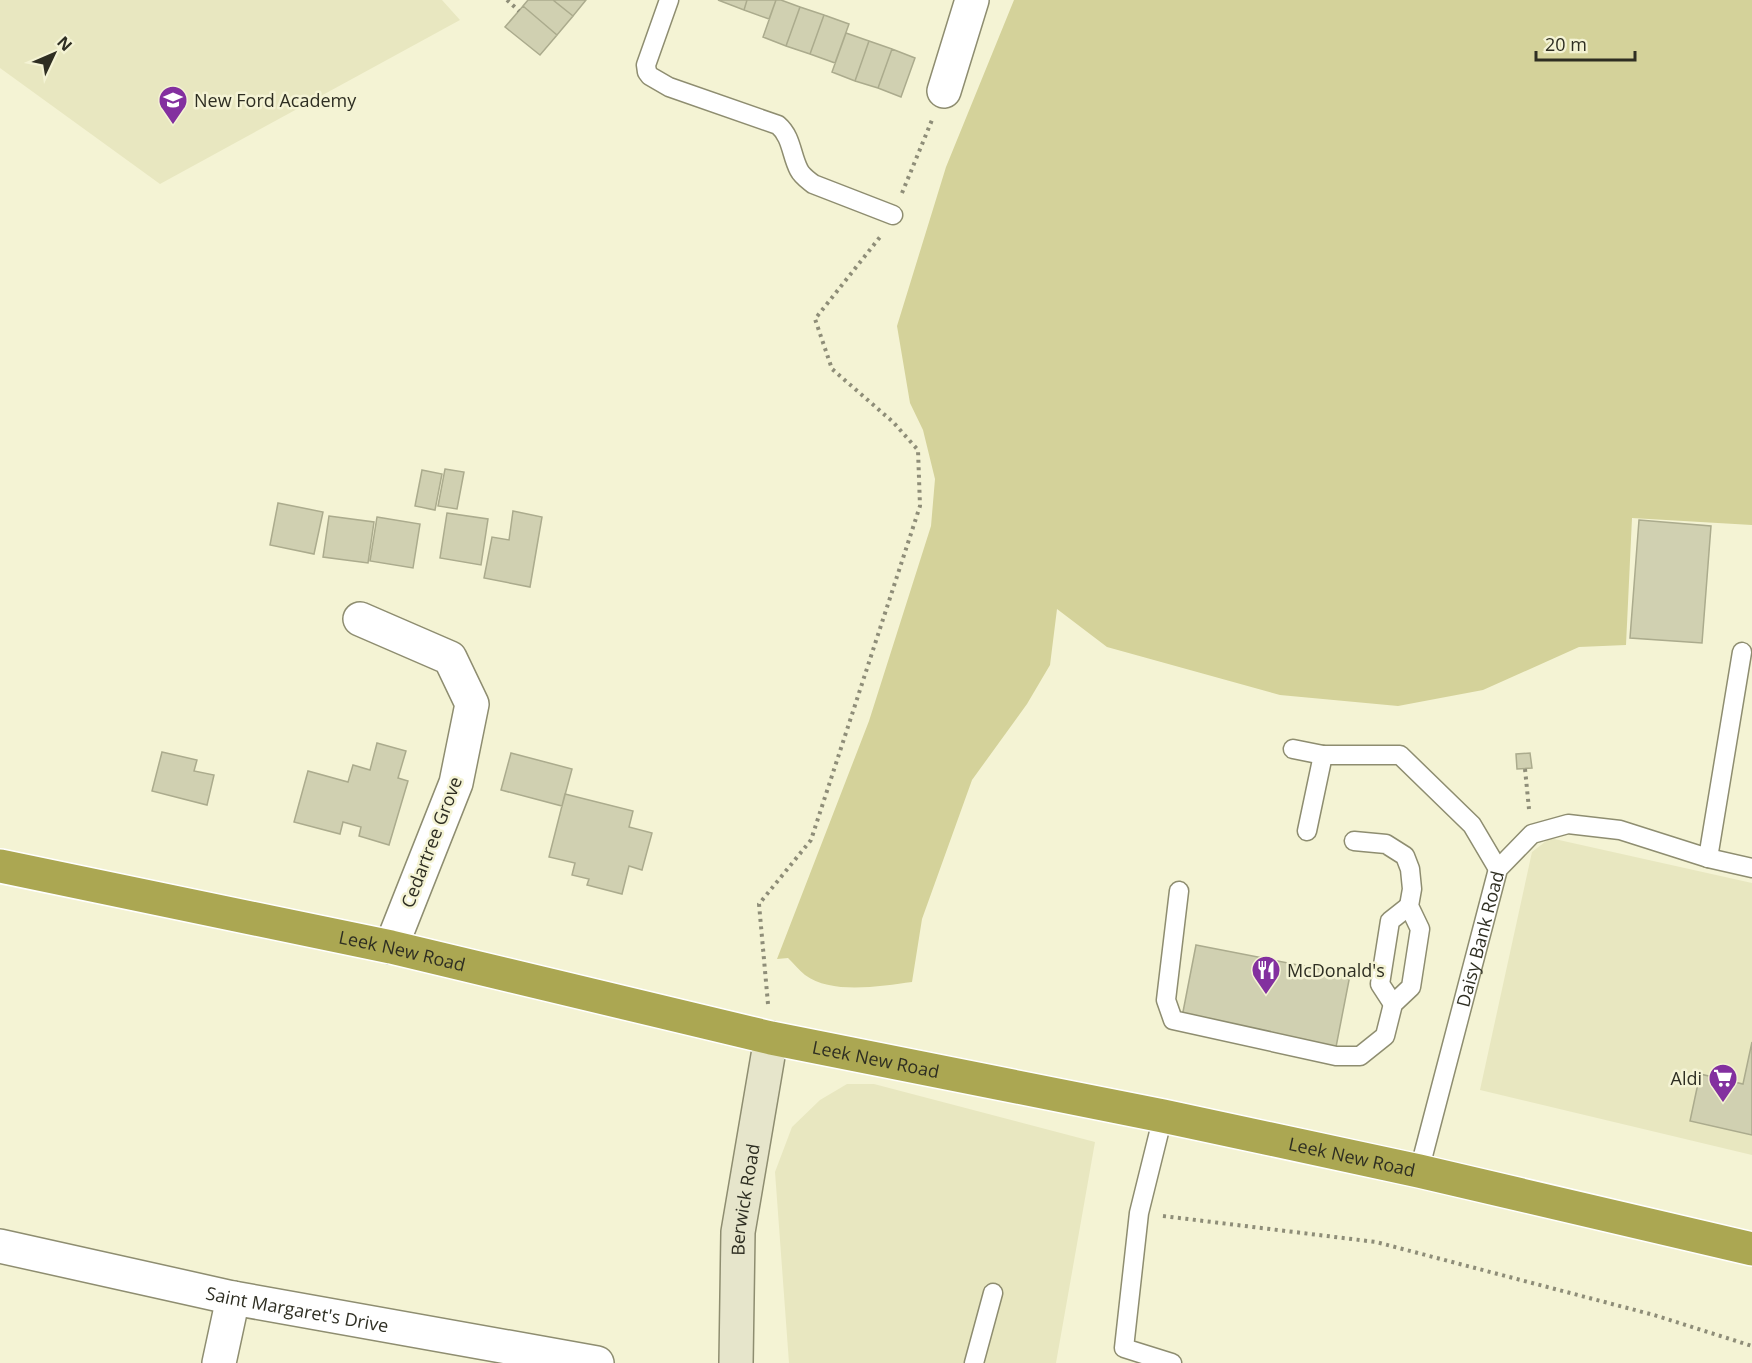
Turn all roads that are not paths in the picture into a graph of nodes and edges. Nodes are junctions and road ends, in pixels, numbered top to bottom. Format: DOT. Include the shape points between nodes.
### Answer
graph roads {
  1 [pos="669,0"];
  2 [pos="972,0"];
  3 [pos="944,91"];
  4 [pos="893,215"];
  5 [pos="360,619"];
  6 [pos="1742,652"];
  7 [pos="1293,749"];
  8 [pos="1323,754"];
  9 [pos="1307,831"];
  10 [pos="1354,842"];
  11 [pos="1708,858"];
  12 [pos="0,866"];
  13 [pos="1752,868"];
  14 [pos="1498,869"];
  15 [pos="1179,891"];
  16 [pos="1409,906"];
  17 [pos="391,947"];
  18 [pos="1393,1004"];
  19 [pos="771,1038"];
  20 [pos="1163,1116"];
  21 [pos="1419,1171"];
  22 [pos="0,1246"];
  23 [pos="1752,1249"];
  24 [pos="993,1293"];
  25 [pos="233,1298"];
  26 [pos="219,1363"];
  27 [pos="597,1363"];
  28 [pos="736,1363"];
  29 [pos="974,1363"];
  30 [pos="1172,1363"];
  1 -- 4 [label="lane" via="646,65 650,76 669,87 778,125 788,137 805,178"];
  2 -- 3 [label="street"];
  5 -- 17 [label="street, Cedartree Grove" via="450,658 472,704 456,783"];
  6 -- 11 [label="lane"];
  7 -- 8 [label="lane"];
  8 -- 9 [label="lane"];
  8 -- 14 [label="lane" via="1400,755 1472,825"];
  10 -- 16 [label="lane" via="1386,844 1405,856 1412,889"];
  11 -- 13 [label="lane"];
  11 -- 14 [label="lane, Daisy Bank Road" via="1620,830 1568,824 1532,834"];
  12 -- 17 [label="highway, Leek New Road"];
  14 -- 21 [label="lane, Daisy Bank Road"];
  15 -- 18 [label="lane" via="1166,1000 1173,1020 1336,1056 1360,1056 1385,1036"];
  16 -- 18 [label="lane" via="1420,929 1411,987"];
  16 -- 18 [label="lane" via="1390,921 1380,984"];
  17 -- 19 [label="highway, Leek New Road"];
  19 -- 20 [label="highway, Leek New Road"];
  19 -- 28 [label="street, Berwick Road" via="738,1232"];
  20 -- 21 [label="highway, Leek New Road"];
  20 -- 30 [label="lane" via="1139,1213 1124,1348"];
  21 -- 23 [label="highway, Leek New Road"];
  22 -- 25 [label="street, Saint Margaret's Drive"];
  24 -- 29 [label="lane"];
  25 -- 26 [label="street"];
  25 -- 27 [label="street, Saint Margaret's Drive"];
}
